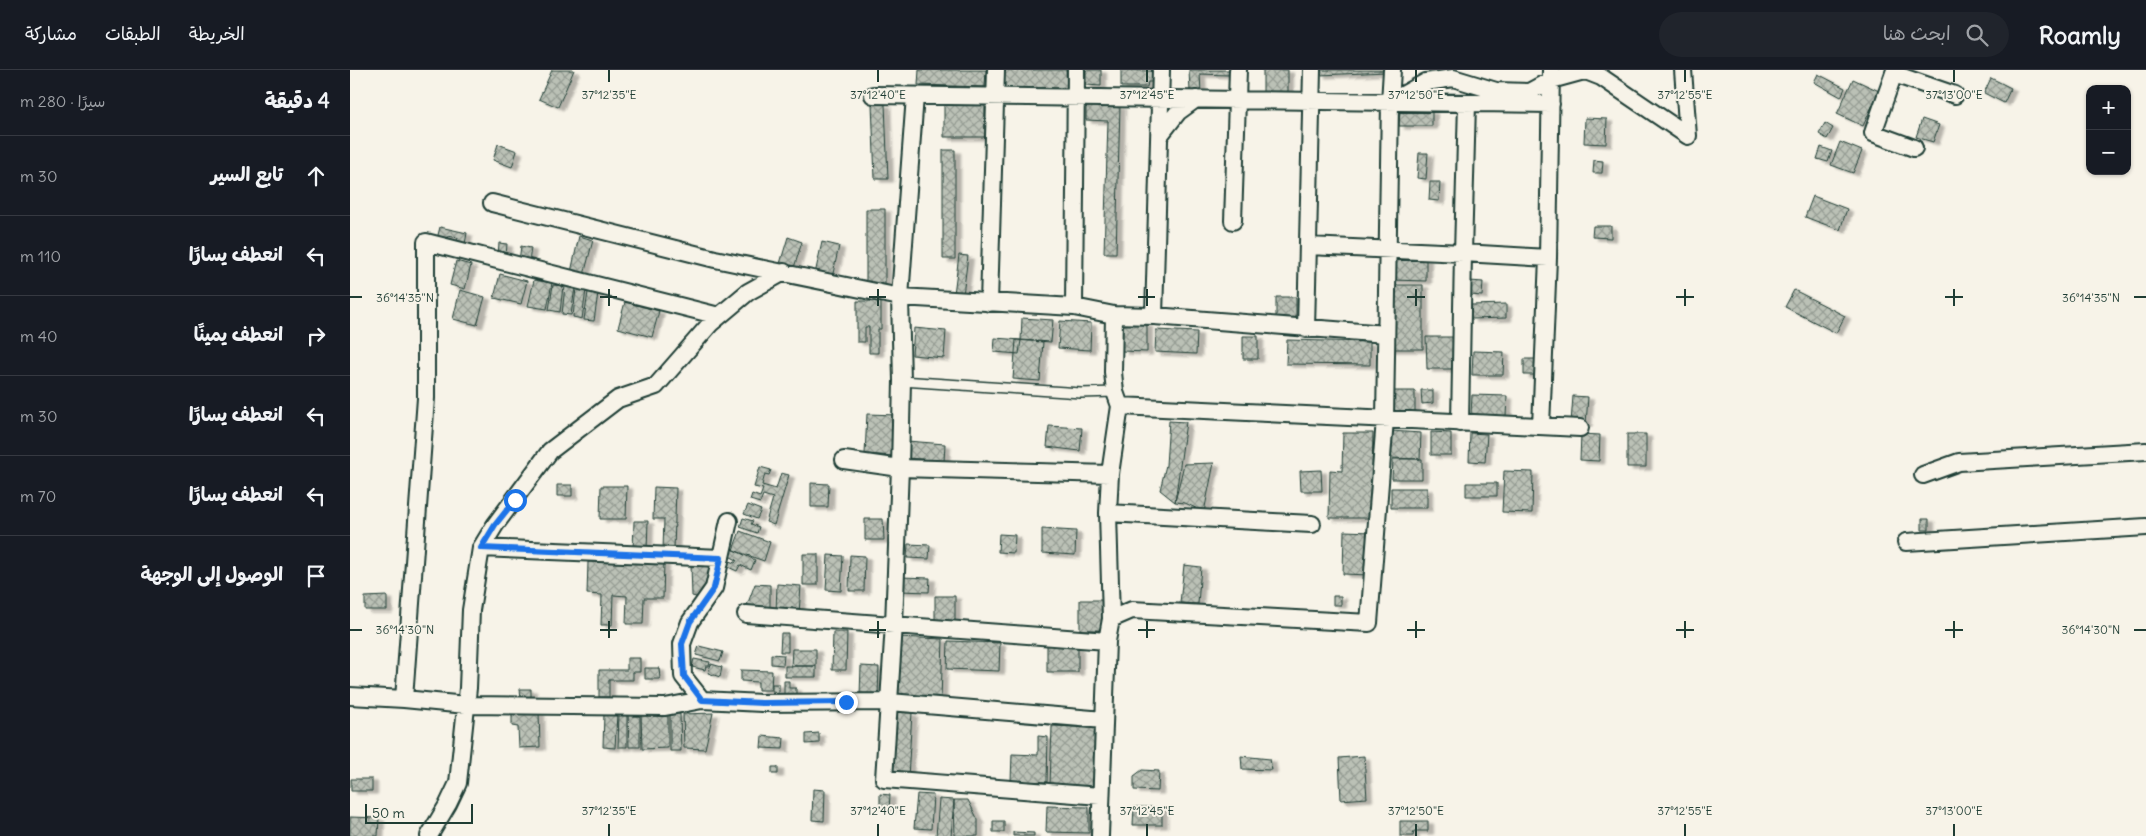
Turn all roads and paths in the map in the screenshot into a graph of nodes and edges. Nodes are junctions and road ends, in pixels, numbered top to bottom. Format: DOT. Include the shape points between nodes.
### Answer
graph roads {
  1 [pos="996,70"];
  2 [pos="1076,70"];
  3 [pos="1161,70"];
  4 [pos="1238,70"];
  5 [pos="1312,70"];
  6 [pos="1392,70"];
  7 [pos="1583,70"];
  8 [pos="1683,70"];
  9 [pos="1894,72"];
  10 [pos="1551,75"];
  11 [pos="873,95"];
  12 [pos="1955,95"];
  13 [pos="915,96"];
  14 [pos="995,97"];
  15 [pos="1076,98"];
  16 [pos="1160,99"];
  17 [pos="1196,100"];
  18 [pos="1237,100"];
  19 [pos="1312,101"];
  20 [pos="1390,102"];
  21 [pos="1467,103"];
  22 [pos="1551,104"];
  23 [pos="1160,135"];
  24 [pos="1914,148"];
  25 [pos="492,202"];
  26 [pos="1233,222"];
  27 [pos="1308,246"];
  28 [pos="1387,249"];
  29 [pos="1463,253"];
  30 [pos="1548,258"];
  31 [pos="784,272"];
  32 [pos="900,297"];
  33 [pos="989,303"];
  34 [pos="1074,307"];
  35 [pos="719,316"];
  36 [pos="1114,316"];
  37 [pos="1154,316"];
  38 [pos="1306,329"];
  39 [pos="1386,334"];
  40 [pos="902,381"];
  41 [pos="1117,399"];
  42 [pos="1385,419"];
  43 [pos="1460,423"];
  44 [pos="1541,426"];
  45 [pos="1580,428"];
  46 [pos="2146,450"];
  47 [pos="844,460"];
  48 [pos="900,468"];
  49 [pos="1110,474"];
  50 [pos="1923,475"];
  51 [pos="1108,513"];
  52 [pos="729,521"];
  53 [pos="1312,524"];
  54 [pos="2146,527"];
  55 [pos="1906,542"];
  56 [pos="481,548"];
  57 [pos="721,558"];
  58 [pos="746,614"];
  59 [pos="1111,619"];
  60 [pos="894,624"];
  61 [pos="1107,641"];
  62 [pos="350,696"];
  63 [pos="404,699"];
  64 [pos="702,700"];
  65 [pos="890,702"];
  66 [pos="466,705"];
  67 [pos="1104,720"];
  68 [pos="1100,796"];
  69 [pos="430,836"];
  70 [pos="1100,836"];
  1 -- 14 [label="street"];
  2 -- 15 [label="street"];
  3 -- 16 [label="street"];
  4 -- 18 [label="street"];
  5 -- 19 [label="street"];
  6 -- 20 [label="street"];
  7 -- 8 [label="street" via="1601,78 1688,136"];
  7 -- 10 [label="street"];
  9 -- 12 [label="street"];
  9 -- 24 [label="street" via="1873,133"];
  10 -- 20 [label="street" via="1529,92 1496,91 1453,78 1426,82"];
  10 -- 22 [label="street"];
  11 -- 13 [label="street"];
  13 -- 14 [label="street"];
  13 -- 32 [label="street"];
  14 -- 15 [label="street"];
  14 -- 33 [label="street"];
  15 -- 16 [label="street"];
  15 -- 34 [label="street"];
  16 -- 17 [label="street"];
  16 -- 23 [label="street"];
  17 -- 18 [label="street"];
  17 -- 23 [label="street" via="1178,112"];
  18 -- 19 [label="street"];
  18 -- 26 [label="street"];
  19 -- 20 [label="street"];
  19 -- 27 [label="street"];
  20 -- 21 [label="street"];
  20 -- 28 [label="street"];
  21 -- 22 [label="street"];
  21 -- 29 [label="street"];
  22 -- 30 [label="street"];
  23 -- 37 [label="street"];
  25 -- 31 [label="street"];
  27 -- 28 [label="street"];
  27 -- 38 [label="street"];
  28 -- 29 [label="street"];
  28 -- 39 [label="street"];
  29 -- 30 [label="street"];
  29 -- 43 [label="street"];
  30 -- 44 [label="street"];
  31 -- 32 [label="street"];
  31 -- 35 [label="street" via="748,292"];
  32 -- 33 [label="street"];
  32 -- 40 [label="street"];
  33 -- 34 [label="street"];
  34 -- 36 [label="street"];
  35 -- 56 [label="street" via="656,386 618,399 550,451"];
  35 -- 63 [label="street" via="426,242 426,398"];
  36 -- 37 [label="street"];
  36 -- 41 [label="street" via="1113,372"];
  37 -- 38 [label="street"];
  38 -- 39 [label="street"];
  39 -- 42 [label="street"];
  40 -- 41 [label="lane" via="1081,393"];
  40 -- 48 [label="street"];
  41 -- 42 [label="street"];
  41 -- 49 [label="street"];
  42 -- 43 [label="street"];
  42 -- 59 [label="street" via="1369,623 1132,610"];
  43 -- 44 [label="street"];
  44 -- 45 [label="street"];
  46 -- 50 [label="street" via="1959,462"];
  47 -- 48 [label="street"];
  48 -- 49 [label="street"];
  48 -- 60 [label="street"];
  49 -- 51 [label="street"];
  51 -- 53 [label="street"];
  51 -- 59 [label="street"];
  52 -- 57 [label="street"];
  54 -- 55 [label="street"];
  56 -- 57 [label="street"];
  56 -- 66 [label="street" via="471,610"];
  57 -- 64 [label="street" via="714,588 690,622 682,644 684,676"];
  58 -- 60 [label="street"];
  59 -- 61 [label="street"];
  60 -- 61 [label="street"];
  60 -- 65 [label="street"];
  61 -- 67 [label="street"];
  62 -- 63 [label="street"];
  63 -- 66 [label="street"];
  64 -- 65 [label="street"];
  64 -- 66 [label="street" via="666,707"];
  65 -- 67 [label="street"];
  65 -- 68 [label="street" via="884,779"];
  66 -- 69 [label="street" via="458,783"];
  67 -- 68 [label="street"];
  68 -- 70 [label="street"];
}
